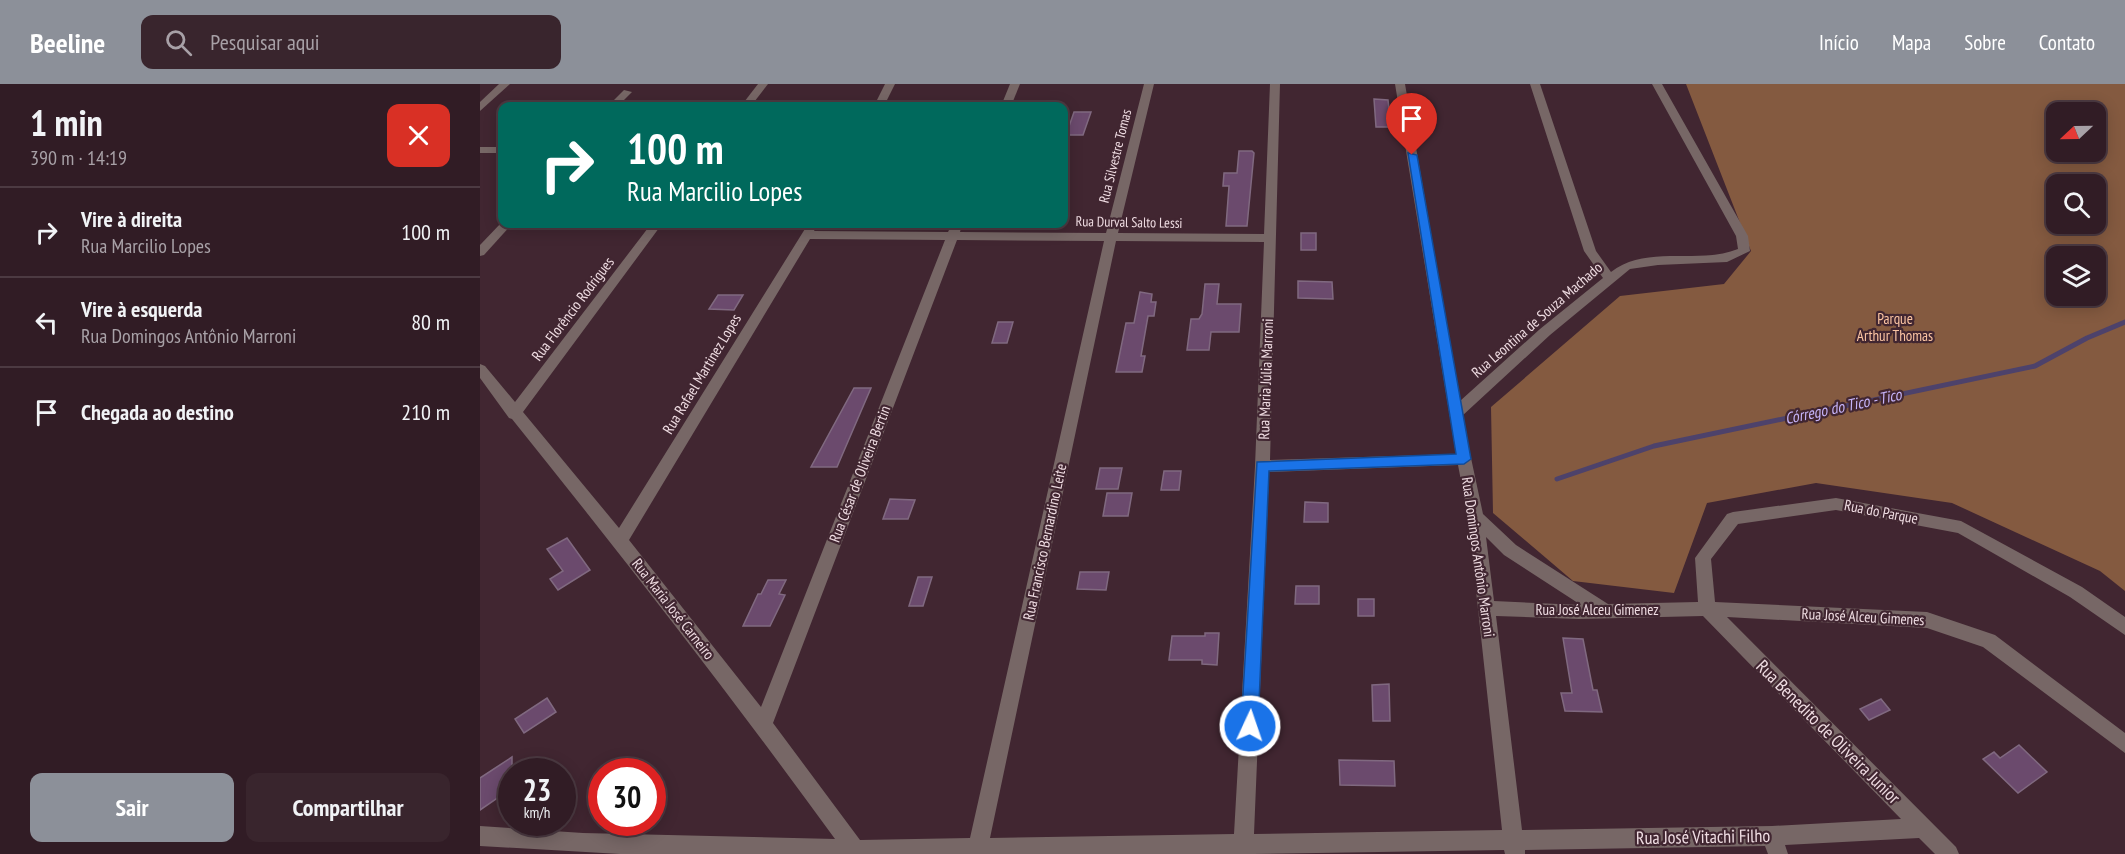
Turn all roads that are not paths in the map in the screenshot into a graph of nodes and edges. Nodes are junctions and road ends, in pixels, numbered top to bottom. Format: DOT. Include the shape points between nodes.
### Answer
graph roads {
  1 [pos="505,84"];
  2 [pos="763,84"];
  3 [pos="890,84"];
  4 [pos="1015,84"];
  5 [pos="1149,84"];
  6 [pos="1275,84"];
  7 [pos="1400,84"];
  8 [pos="1535,84"];
  9 [pos="1657,84"];
  10 [pos="627,92"];
  11 [pos="617,102"];
  12 [pos="749,102"];
  13 [pos="881,102"];
  14 [pos="1008,102"];
  15 [pos="480,108"];
  16 [pos="480,150"];
  17 [pos="498,150"];
  18 [pos="502,228"];
  19 [pos="654,228"];
  20 [pos="809,230"];
  21 [pos="955,230"];
  22 [pos="1111,236"];
  23 [pos="1271,238"];
  24 [pos="480,252"];
  25 [pos="1610,279"];
  26 [pos="480,369"];
  27 [pos="514,414"];
  28 [pos="1455,414"];
  29 [pos="1464,459"];
  30 [pos="1262,466"];
  31 [pos="1476,517"];
  32 [pos="620,541"];
  33 [pos="1486,608"];
  34 [pos="1707,609"];
  35 [pos="1606,612"];
  36 [pos="2125,627"];
  37 [pos="763,725"];
  38 [pos="2125,744"];
  39 [pos="1922,828"];
  40 [pos="480,836"];
  41 [pos="1775,845"];
  42 [pos="1514,847"];
  43 [pos="978,848"];
  44 [pos="576,849"];
  45 [pos="1243,849"];
  46 [pos="856,852"];
  47 [pos="1949,854"];
  1 -- 15 [label="street"];
  2 -- 12 [label="street"];
  3 -- 13 [label="street"];
  4 -- 14 [label="street"];
  5 -- 22 [label="street, Rua Silvestre Tomas"];
  6 -- 23 [label="street, Rua Maria Júlia Marroni"];
  7 -- 28 [label="street, Rua Domingos Antônio Marroni"];
  8 -- 25 [label="street" via="1590,251"];
  9 -- 25 [label="street, Rua Leontina de Souza Machado" via="1742,236 1744,251 1727,258 1633,264"];
  10 -- 11 [label="street"];
  16 -- 17 [label="street"];
  18 -- 24 [label="street"];
  19 -- 27 [label="street, Rua Florêncio Rodrigues"];
  20 -- 21 [label="street, Rua Durval Salto Lessi"];
  20 -- 32 [label="street, Rua Rafael Martinez Lopes"];
  21 -- 22 [label="street, Rua Durval Salto Lessi"];
  21 -- 37 [label="street, Rua César de Oliveira Bertin"];
  22 -- 23 [label="street, Rua Durval Salto Lessi"];
  22 -- 43 [label="street, Rua Francisco Bernardino Leite"];
  23 -- 30 [label="street, Rua Maria Júlia Marroni"];
  25 -- 28 [label="street, Rua Leontina de Souza Machado"];
  26 -- 27 [label="street, Rua Maria José Carneiro"];
  27 -- 32 [label="street, Rua Maria José Carneiro"];
  28 -- 29 [label="street, Rua Domingos Antônio Marroni"];
  29 -- 30 [label="street"];
  29 -- 31 [label="street, Rua Domingos Antônio Marroni"];
  30 -- 45 [label="street, Rua Maria Júlia Marroni"];
  31 -- 33 [label="street, Rua Domingos Antônio Marroni"];
  31 -- 35 [label="street" via="1510,550"];
  32 -- 37 [label="street, Rua Maria José Carneiro"];
  33 -- 35 [label="street, Rua José Alceu Gimenez"];
  33 -- 42 [label="street, Rua Domingos Antônio Marroni"];
  34 -- 35 [label="street, Rua José Alceu Gimenez"];
  34 -- 36 [label="street, Rua do Parque" via="1703,558 1733,518 1836,504 1961,527 2076,592"];
  34 -- 38 [label="street, Rua José Alceu Gimenes" via="1927,620 1989,640"];
  34 -- 39 [label="street, Rua Benedito de Oliveira Junior"];
  37 -- 46 [label="street, Rua Maria José Carneiro"];
  39 -- 41 [label="street, Rua José Vitachi Filho"];
  39 -- 47 [label="street, Rua Benedito de Oliveira Junior"];
  40 -- 44 [label="street, Rua José Vitachi Filho"];
  41 -- 42 [label="street, Rua José Vitachi Filho"];
  42 -- 45 [label="street, Rua José Vitachi Filho"];
  43 -- 45 [label="street, Rua José Vitachi Filho"];
  43 -- 46 [label="street, Rua José Vitachi Filho"];
  44 -- 46 [label="street, Rua José Vitachi Filho"];
}
